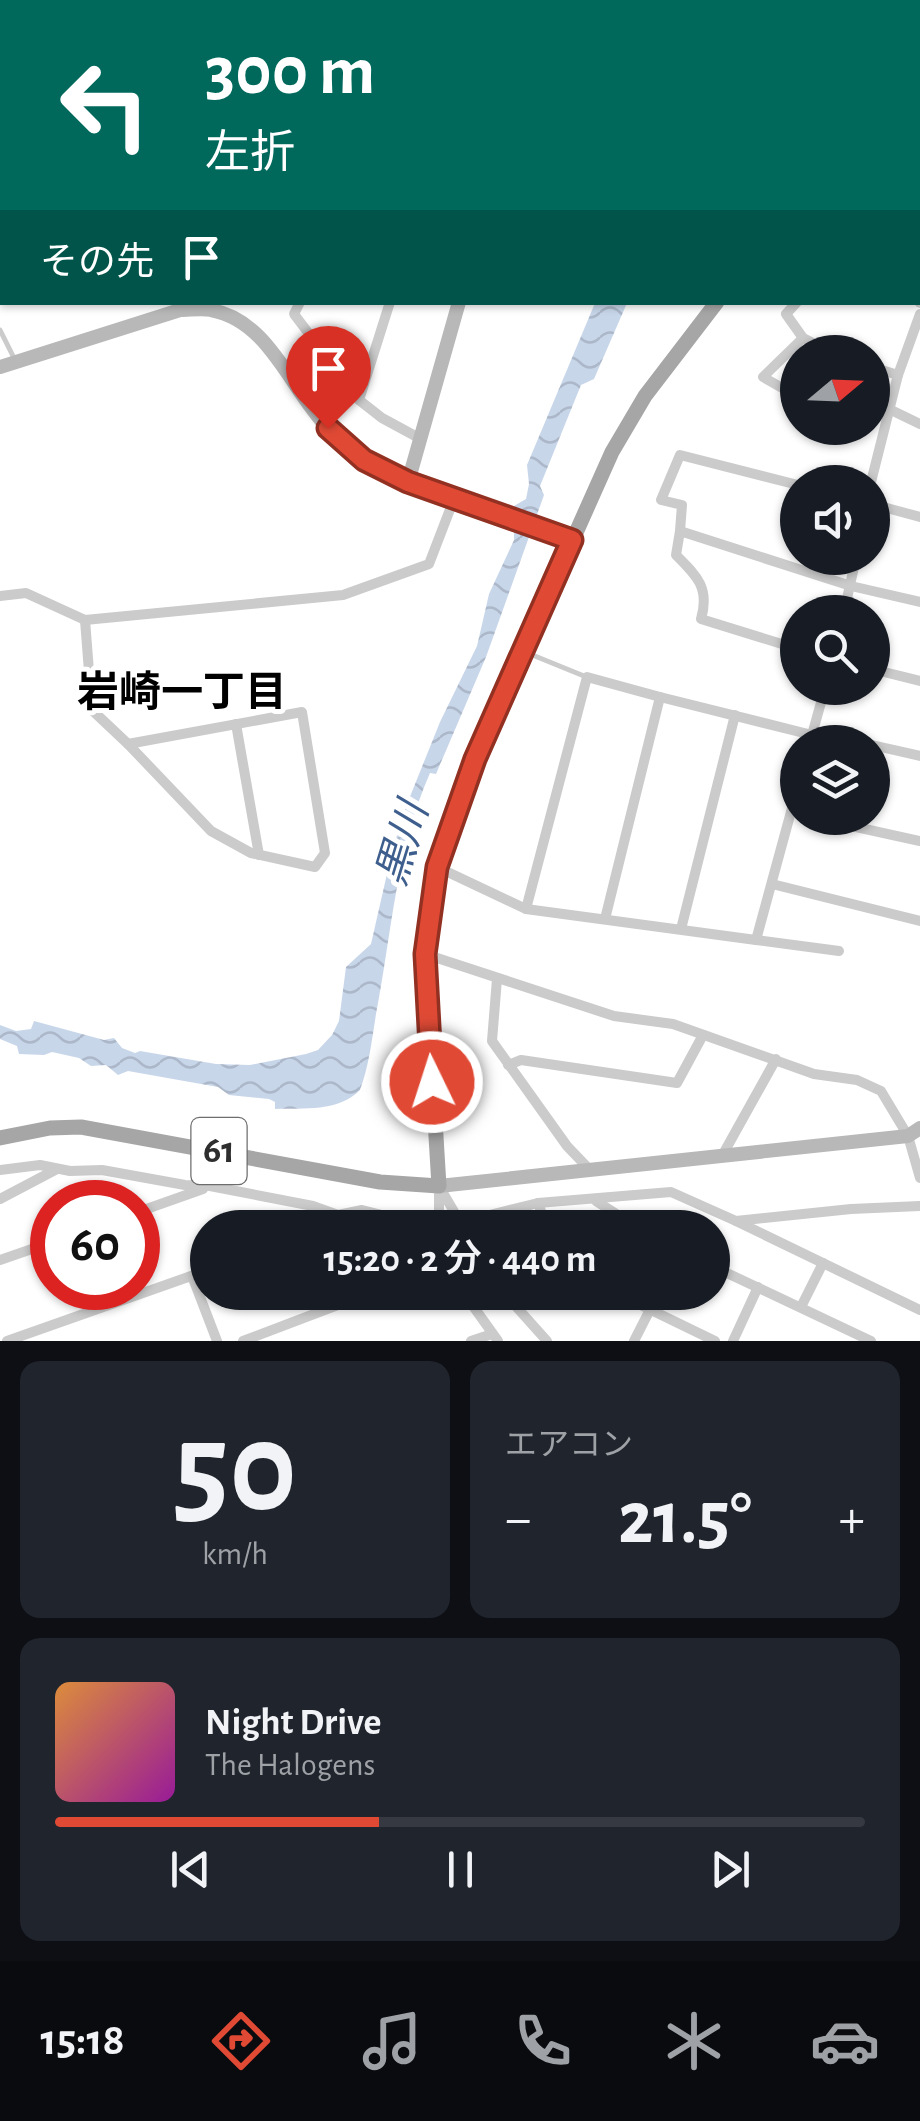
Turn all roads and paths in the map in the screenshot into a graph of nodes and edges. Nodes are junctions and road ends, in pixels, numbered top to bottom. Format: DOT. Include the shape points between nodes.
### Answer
graph roads {
  1 [pos="298,305"];
  2 [pos="389,305"];
  3 [pos="457,305"];
  4 [pos="715,305"];
  5 [pos="779,305"];
  6 [pos="794,305"];
  7 [pos="214,306"];
  8 [pos="161,309"];
  9 [pos="786,314"];
  10 [pos="920,314"];
  11 [pos="0,330"];
  12 [pos="801,335"];
  13 [pos="916,335"];
  14 [pos="780,360"];
  15 [pos="16,362"];
  16 [pos="0,367"];
  17 [pos="890,373"];
  18 [pos="898,375"];
  19 [pos="780,387"];
  20 [pos="358,400"];
  21 [pos="890,404"];
  22 [pos="890,409"];
  23 [pos="920,424"];
  24 [pos="420,438"];
  25 [pos="780,481"];
  26 [pos="408,482"];
  27 [pos="454,499"];
  28 [pos="890,509"];
  29 [pos="920,517"];
  30 [pos="680,531"];
  31 [pos="572,540"];
  32 [pos="853,575"];
  33 [pos="851,586"];
  34 [pos="849,595"];
  35 [pos="0,596"];
  36 [pos="920,602"];
  37 [pos="85,620"];
  38 [pos="780,643"];
  39 [pos="522,650"];
  40 [pos="890,673"];
  41 [pos="587,677"];
  42 [pos="920,680"];
  43 [pos="660,696"];
  44 [pos="735,715"];
  45 [pos="236,724"];
  46 [pos="780,729"];
  47 [pos="128,744"];
  48 [pos="890,749"];
  49 [pos="920,756"];
  50 [pos="787,835"];
  51 [pos="889,835"];
  52 [pos="920,842"];
  53 [pos="259,855"];
  54 [pos="437,867"];
  55 [pos="772,884"];
  56 [pos="526,909"];
  57 [pos="605,919"];
  58 [pos="920,921"];
  59 [pos="681,928"];
  60 [pos="756,940"];
  61 [pos="839,950"];
  62 [pos="425,954"];
  63 [pos="497,979"];
  64 [pos="703,1035"];
  65 [pos="776,1059"];
  66 [pos="508,1064"];
  67 [pos="914,1132"];
  68 [pos="0,1138"];
  69 [pos="722,1156"];
  70 [pos="58,1168"];
  71 [pos="590,1169"];
  72 [pos="0,1170"];
  73 [pos="920,1178"];
  74 [pos="210,1186"];
  75 [pos="439,1186"];
  76 [pos="0,1199"];
  77 [pos="596,1200"];
  78 [pos="160,1204"];
  79 [pos="538,1204"];
  80 [pos="920,1206"];
  81 [pos="324,1210"];
  82 [pos="439,1210"];
  83 [pos="453,1210"];
  84 [pos="516,1210"];
  85 [pos="540,1210"];
  86 [pos="611,1210"];
  87 [pos="736,1221"];
  88 [pos="30,1250"];
  89 [pos="0,1260"];
  90 [pos="823,1263"];
  91 [pos="730,1274"];
  92 [pos="190,1277"];
  93 [pos="758,1287"];
  94 [pos="802,1307"];
  95 [pos="205,1310"];
  96 [pos="325,1310"];
  97 [pos="476,1310"];
  98 [pos="519,1310"];
  99 [pos="650,1310"];
  100 [pos="920,1310"];
  101 [pos="495,1337"];
  102 [pos="6,1341"];
  103 [pos="217,1341"];
  104 [pos="244,1341"];
  105 [pos="472,1341"];
  106 [pos="547,1341"];
  107 [pos="634,1341"];
  108 [pos="715,1341"];
  109 [pos="733,1341"];
  110 [pos="871,1341"];
  1 -- 20 [label="street" via="294,314"];
  2 -- 20 [label="street"];
  3 -- 24 [label="street"];
  4 -- 31 [label="main road" via="645,396"];
  5 -- 9 [label="street"];
  6 -- 9 [label="street"];
  7 -- 8 [label="street"];
  7 -- 26 [label="street" via="258,333 328,428 364,460"];
  8 -- 15 [label="street"];
  9 -- 12 [label="street"];
  10 -- 13 [label="street"];
  11 -- 15 [label="lane"];
  13 -- 18 [label="street"];
  14 -- 19 [label="street" via="763,377"];
  15 -- 16 [label="street"];
  17 -- 18 [label="street"];
  18 -- 21 [label="street"];
  20 -- 24 [label="street"];
  22 -- 23 [label="street"];
  24 -- 26 [label="street"];
  25 -- 30 [label="street" via="680,456 660,500 682,506"];
  26 -- 27 [label="street"];
  27 -- 31 [label="street"];
  27 -- 37 [label="street" via="429,564 343,595"];
  28 -- 29 [label="street"];
  30 -- 33 [label="street"];
  30 -- 38 [label="street" via="676,555 698,577 706,602 700,619"];
  31 -- 39 [label="main road"];
  32 -- 33 [label="street"];
  33 -- 34 [label="street"];
  33 -- 36 [label="street"];
  35 -- 37 [label="street" via="26,593"];
  37 -- 47 [label="street" via="92,710"];
  39 -- 41 [label="lane"];
  39 -- 54 [label="main road"];
  40 -- 42 [label="street"];
  41 -- 43 [label="street"];
  41 -- 56 [label="street"];
  43 -- 44 [label="street"];
  43 -- 57 [label="street"];
  44 -- 46 [label="street"];
  44 -- 59 [label="street"];
  45 -- 47 [label="street"];
  45 -- 53 [label="street"];
  45 -- 53 [label="street" via="302,712 325,853 315,867"];
  47 -- 53 [label="street" via="211,831"];
  48 -- 49 [label="street"];
  50 -- 55 [label="street"];
  51 -- 52 [label="street"];
  54 -- 56 [label="street"];
  54 -- 62 [label="main road"];
  55 -- 58 [label="street"];
  55 -- 60 [label="street"];
  56 -- 57 [label="street"];
  57 -- 59 [label="street"];
  59 -- 60 [label="street"];
  60 -- 61 [label="street"];
  62 -- 63 [label="street"];
  62 -- 75 [label="main road"];
  63 -- 64 [label="street" via="614,1016"];
  63 -- 66 [label="street" via="492,1041"];
  64 -- 65 [label="street"];
  64 -- 66 [label="street" via="677,1083 521,1060"];
  65 -- 67 [label="street" via="882,1091"];
  65 -- 69 [label="street"];
  66 -- 71 [label="street"];
  67 -- 69 [label="street"];
  67 -- 73 [label="street"];
  68 -- 75 [label="main road, 61" via="81,1127 380,1182"];
  69 -- 71 [label="street"];
  70 -- 72 [label="street"];
  70 -- 74 [label="street"];
  70 -- 76 [label="street"];
  71 -- 75 [label="street"];
  74 -- 78 [label="street"];
  74 -- 81 [label="street"];
  75 -- 82 [label="street"];
  75 -- 83 [label="street"];
  77 -- 79 [label="street"];
  77 -- 86 [label="street"];
  77 -- 87 [label="street" via="671,1192"];
  79 -- 84 [label="street"];
  79 -- 85 [label="street"];
  80 -- 87 [label="street"];
  87 -- 90 [label="street"];
  88 -- 89 [label="street"];
  90 -- 94 [label="street"];
  90 -- 100 [label="street"];
  91 -- 93 [label="street"];
  92 -- 102 [label="street"];
  93 -- 94 [label="street"];
  93 -- 109 [label="street"];
  94 -- 110 [label="street"];
  95 -- 103 [label="street"];
  96 -- 104 [label="street"];
  97 -- 101 [label="street"];
  98 -- 106 [label="street"];
  99 -- 107 [label="street"];
  99 -- 108 [label="street"];
  101 -- 105 [label="street"];
}
